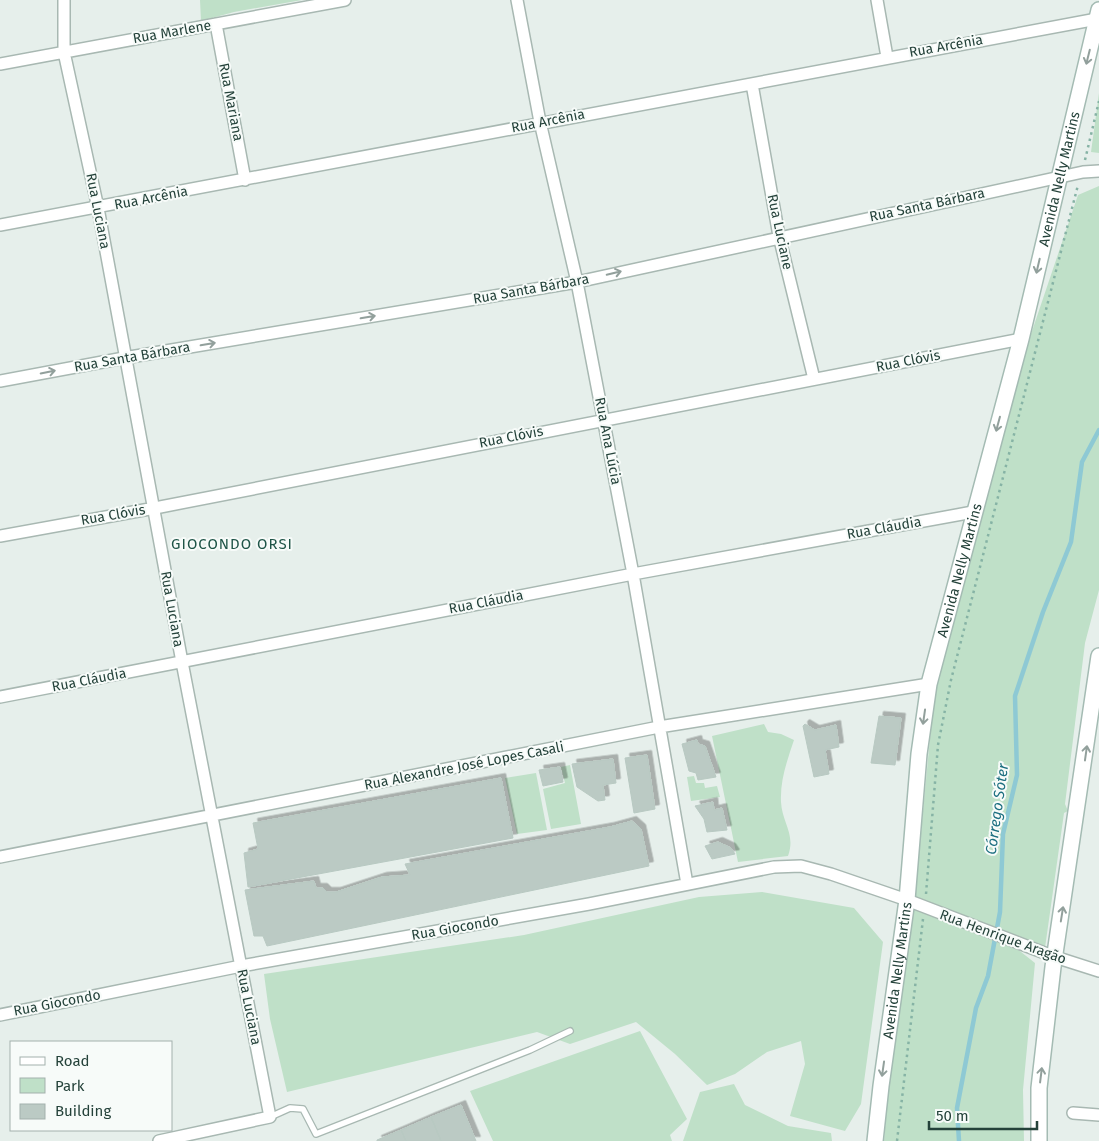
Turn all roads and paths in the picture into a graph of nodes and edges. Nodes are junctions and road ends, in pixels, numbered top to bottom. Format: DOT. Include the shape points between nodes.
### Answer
graph roads {
  1 [pos="64,0"];
  2 [pos="345,0"];
  3 [pos="517,0"];
  4 [pos="877,0"];
  5 [pos="1098,14"];
  6 [pos="216,24"];
  7 [pos="64,52"];
  8 [pos="887,57"];
  9 [pos="0,64"];
  10 [pos="752,84"];
  11 [pos="1099,101"];
  12 [pos="540,122"];
  13 [pos="1099,171"];
  14 [pos="1082,172"];
  15 [pos="1058,177"];
  16 [pos="245,180"];
  17 [pos="98,208"];
  18 [pos="0,225"];
  19 [pos="779,236"];
  20 [pos="577,282"];
  21 [pos="1021,339"];
  22 [pos="124,358"];
  23 [pos="814,379"];
  24 [pos="0,382"];
  25 [pos="604,419"];
  26 [pos="154,508"];
  27 [pos="973,512"];
  28 [pos="0,536"];
  29 [pos="633,574"];
  30 [pos="1099,656"];
  31 [pos="182,662"];
  32 [pos="929,684"];
  33 [pos="0,697"];
  34 [pos="659,728"];
  35 [pos="212,815"];
  36 [pos="0,857"];
  37 [pos="687,884"];
  38 [pos="907,900"];
  39 [pos="924,907"];
  40 [pos="1055,957"];
  41 [pos="241,966"];
  42 [pos="1099,971"];
  43 [pos="0,1015"];
  44 [pos="570,1032"];
  45 [pos="1073,1113"];
  46 [pos="1099,1114"];
  47 [pos="270,1117"];
  48 [pos="159,1141"];
  49 [pos="876,1141"];
  50 [pos="897,1141"];
  51 [pos="1039,1141"];
  1 -- 7 [label="street, Rua Luciana"];
  2 -- 6 [label="street, Rua Marlene"];
  3 -- 12 [label="street, Rua Ana Lúcia"];
  4 -- 8 [label="street"];
  5 -- 8 [label="street, Rua Arcênia"];
  5 -- 15 [label="main road, Avenida Nelly Martins, one-way"];
  6 -- 7 [label="street, Rua Marlene"];
  6 -- 16 [label="street, Rua Mariana"];
  7 -- 9 [label="street, Rua Marlene"];
  7 -- 17 [label="street, Rua Luciana"];
  8 -- 10 [label="street, Rua Arcênia"];
  10 -- 12 [label="street, Rua Arcênia"];
  10 -- 19 [label="street, Rua Luciane"];
  11 -- 14 [label="path"];
  12 -- 16 [label="street, Rua Arcênia"];
  12 -- 20 [label="street, Rua Ana Lúcia"];
  13 -- 14 [label="street, Rua Santa Bárbara"];
  14 -- 15 [label="street, Rua Santa Bárbara"];
  14 -- 39 [label="path" via="951,680 938,745"];
  15 -- 19 [label="street, Rua Santa Bárbara"];
  15 -- 21 [label="main road, Avenida Nelly Martins, one-way"];
  16 -- 17 [label="street, Rua Arcênia"];
  17 -- 18 [label="street, Rua Arcênia"];
  17 -- 22 [label="street, Rua Luciana"];
  20 -- 19 [label="street, Rua Santa Bárbara, one-way"];
  19 -- 23 [label="street, Rua Luciane"];
  22 -- 20 [label="street, Rua Santa Bárbara, one-way"];
  20 -- 25 [label="street, Rua Ana Lúcia"];
  21 -- 23 [label="street, Rua Clóvis"];
  21 -- 27 [label="main road, Avenida Nelly Martins, one-way"];
  24 -- 22 [label="street, Rua Santa Bárbara, one-way"];
  22 -- 26 [label="street, Rua Luciana"];
  23 -- 25 [label="street, Rua Clóvis"];
  25 -- 26 [label="street, Rua Clóvis"];
  25 -- 29 [label="street, Rua Ana Lúcia"];
  26 -- 28 [label="street, Rua Clóvis"];
  26 -- 31 [label="street, Rua Luciana"];
  27 -- 29 [label="street, Rua Cláudia"];
  27 -- 32 [label="main road, Avenida Nelly Martins"];
  29 -- 31 [label="street, Rua Cláudia"];
  29 -- 34 [label="street, Rua Ana Lúcia"];
  40 -- 30 [label="main road, one-way"];
  31 -- 33 [label="street, Rua Cláudia"];
  31 -- 35 [label="street, Rua Luciana"];
  32 -- 34 [label="street, Rua Alexandre José Lopes Casali"];
  32 -- 38 [label="main road, Avenida Nelly Martins, one-way" via="919,754"];
  34 -- 35 [label="street, Rua Alexandre José Lopes Casali"];
  34 -- 37 [label="street, Rua Ana Lúcia"];
  35 -- 36 [label="street, Rua Alexandre José Lopes Casali"];
  35 -- 41 [label="street, Rua Luciana"];
  37 -- 38 [label="street, Rua Giocondo" via="774,867 801,866"];
  37 -- 41 [label="street, Rua Giocondo"];
  38 -- 39 [label="street, Rua Henrique Aragão"];
  38 -- 49 [label="main road, Avenida Nelly Martins, one-way"];
  39 -- 40 [label="street, Rua Henrique Aragão"];
  39 -- 50 [label="path"];
  40 -- 42 [label="street, Rua Henrique Aragão"];
  51 -- 40 [label="main road, one-way" via="1039,1088"];
  41 -- 43 [label="street, Rua Giocondo"];
  41 -- 47 [label="street, Rua Luciana"];
  44 -- 47 [label="lane" via="316,1134 303,1108 290,1108"];
  45 -- 46 [label="street"];
  47 -- 48 [label="street"];
}
